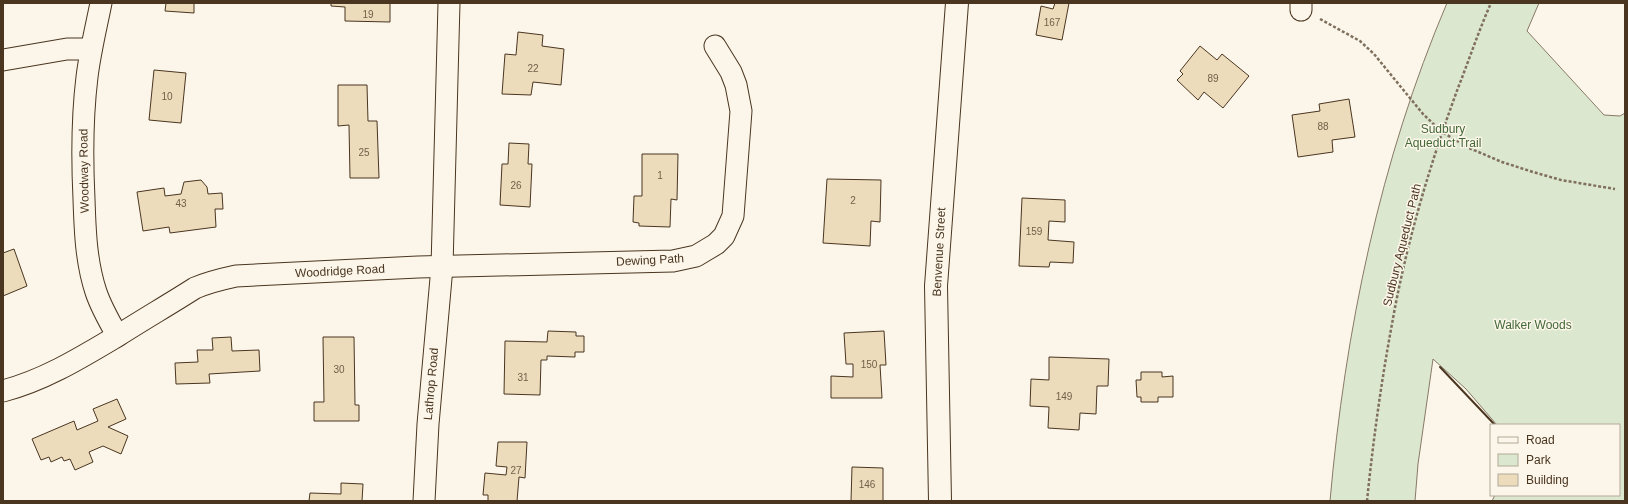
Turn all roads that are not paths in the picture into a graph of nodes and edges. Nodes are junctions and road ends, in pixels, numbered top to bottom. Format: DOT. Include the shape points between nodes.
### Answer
graph roads {
  1 [pos="101,3"];
  2 [pos="449,3"];
  3 [pos="957,3"];
  4 [pos="715,46"];
  5 [pos="91,49"];
  6 [pos="3,60"];
  7 [pos="442,267"];
  8 [pos="117,335"];
  9 [pos="3,391"];
  10 [pos="424,501"];
  11 [pos="940,501"];
  1 -- 5 [label="street, Woodway Road"];
  2 -- 7 [label="street"];
  3 -- 11 [label="street, Benvenue Street" via="936,286"];
  4 -- 7 [label="street, Dewing Path" via="736,85 741,111 736,204 724,236 716,244 696,256 673,261"];
  5 -- 6 [label="street" via="67,49"];
  5 -- 8 [label="street, Woodway Road" via="84,105 83,169 86,232 96,291"];
  7 -- 8 [label="street, Woodridge Road" via="222,278 195,288"];
  7 -- 10 [label="street, Lathrop Road"];
  8 -- 9 [label="street, Woodridge Road" via="47,375"];
}
